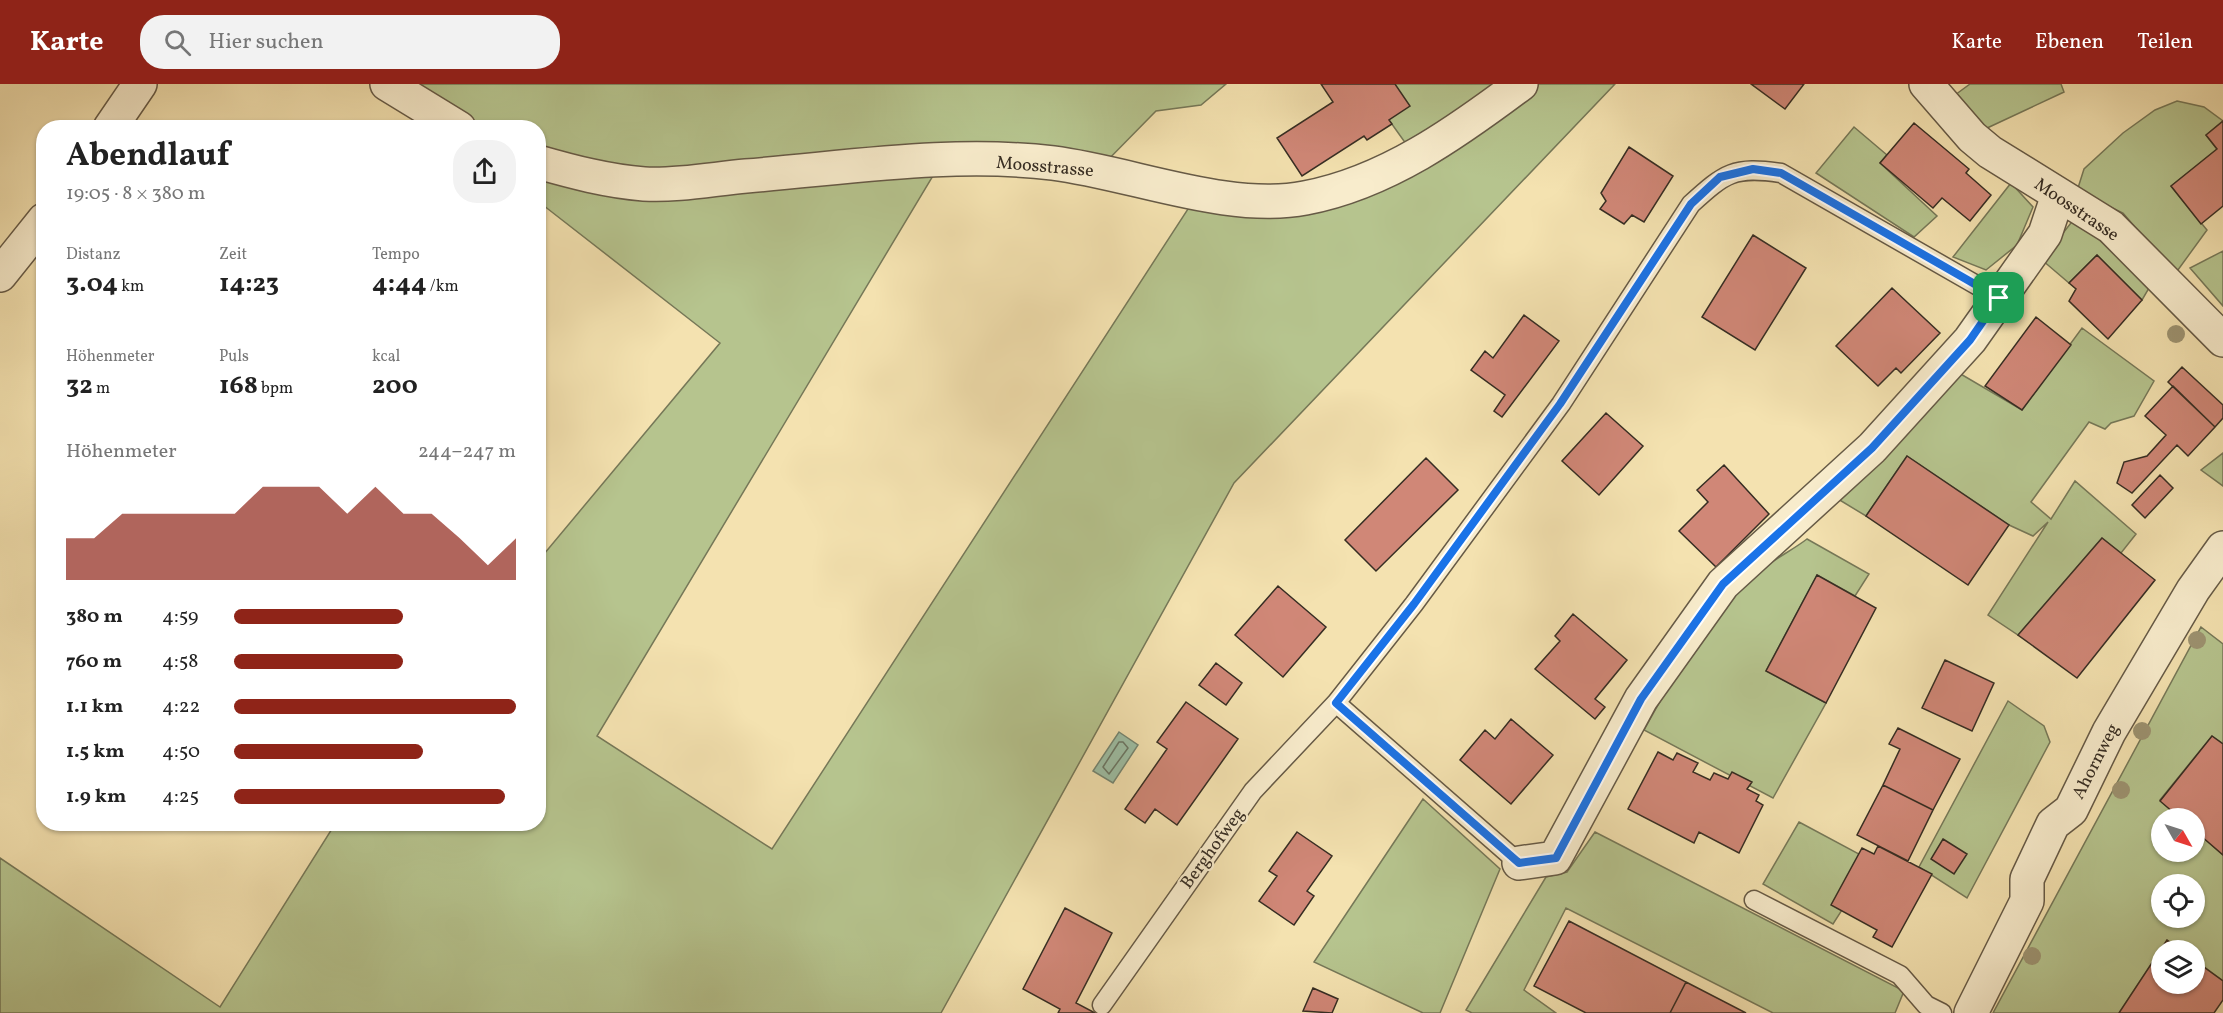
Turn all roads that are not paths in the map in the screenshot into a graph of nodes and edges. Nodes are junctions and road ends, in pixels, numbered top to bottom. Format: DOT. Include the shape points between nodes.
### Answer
graph roads {
  1 [pos="140,84"];
  2 [pos="387,84"];
  3 [pos="1521,84"];
  4 [pos="1926,84"];
  5 [pos="115,120"];
  6 [pos="446,120"];
  7 [pos="546,164"];
  8 [pos="2058,195"];
  9 [pos="36,230"];
  10 [pos="0,275"];
  11 [pos="1999,298"];
  12 [pos="2223,340"];
  13 [pos="2223,548"];
  14 [pos="1336,703"];
  15 [pos="1519,863"];
  16 [pos="1754,900"];
  17 [pos="1102,1005"];
  18 [pos="1942,1013"];
  19 [pos="1971,1013"];
  1 -- 5 [label="street"];
  2 -- 6 [label="street"];
  3 -- 7 [label="street, Moosstrasse" via="1415,156 1366,180 1305,199 1241,201 1050,163 943,159 646,184 592,178"];
  4 -- 8 [label="street, Moosstrasse" via="1972,137"];
  8 -- 11 [label="street" via="2044,234"];
  8 -- 12 [label="street, Moosstrasse" via="2111,227"];
  9 -- 10 [label="street"];
  11 -- 14 [label="lane, Berghofweg" via="1781,173 1753,169 1720,177 1691,204 1560,404 1414,604"];
  11 -- 15 [label="street" via="1970,340 1872,448 1723,584 1641,699 1556,858"];
  13 -- 19 [label="street, Ahornweg" via="2193,590 2109,732 2071,810 2053,824 2027,879 2027,901"];
  14 -- 15 [label="lane"];
  14 -- 17 [label="lane, Berghofweg" via="1253,791"];
  16 -- 18 [label="lane" via="1900,975 1926,1005"];
}
